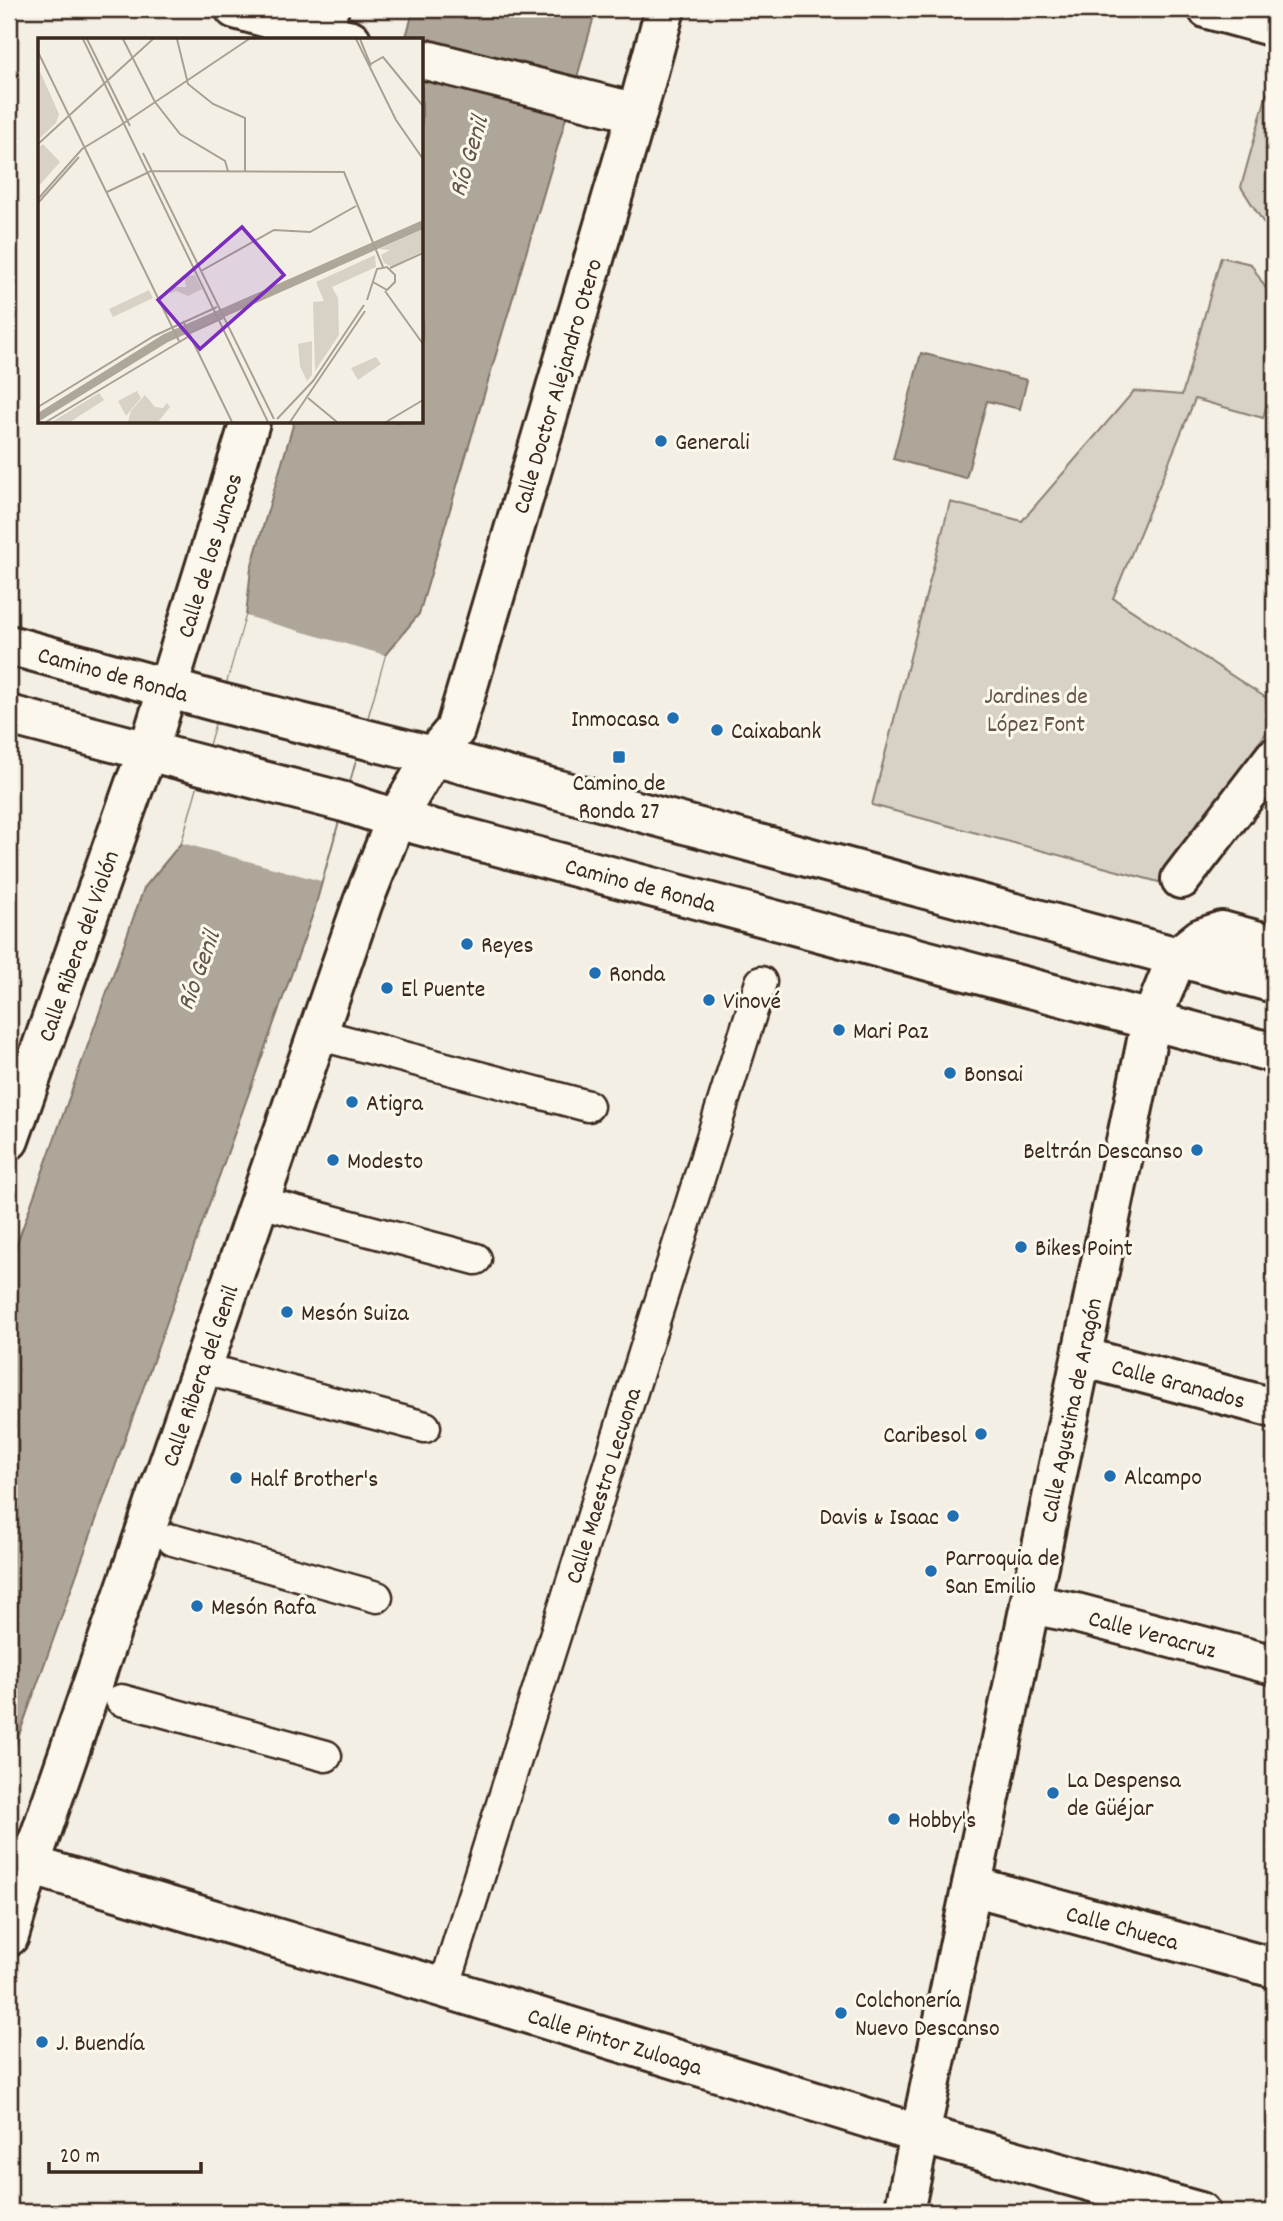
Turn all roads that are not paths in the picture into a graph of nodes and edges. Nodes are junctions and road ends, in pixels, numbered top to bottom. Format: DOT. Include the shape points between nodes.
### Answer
graph roads {
  1 [pos="235,9"];
  2 [pos="664,9"];
  3 [pos="1208,9"];
  4 [pos="334,27"];
  5 [pos="1274,27"];
  6 [pos="424,60"];
  7 [pos="637,113"];
  8 [pos="249,424"];
  9 [pos="9,645"];
  10 [pos="168,688"];
  11 [pos="9,715"];
  12 [pos="148,752"];
  13 [pos="433,756"];
  14 [pos="1274,758"];
  15 [pos="396,819"];
  16 [pos="1178,888"];
  17 [pos="1274,945"];
  18 [pos="1177,957"];
  19 [pos="761,982"];
  20 [pos="1274,983"];
  21 [pos="1151,1021"];
  22 [pos="336,1039"];
  23 [pos="1274,1053"];
  24 [pos="588,1107"];
  25 [pos="9,1140"];
  26 [pos="279,1207"];
  27 [pos="476,1259"];
  28 [pos="1082,1357"];
  29 [pos="224,1374"];
  30 [pos="1274,1408"];
  31 [pos="425,1427"];
  32 [pos="173,1540"];
  33 [pos="377,1597"];
  34 [pos="1030,1604"];
  35 [pos="1274,1665"];
  36 [pos="121,1700"];
  37 [pos="326,1756"];
  38 [pos="30,1865"];
  39 [pos="972,1886"];
  40 [pos="9,1936"];
  41 [pos="1274,1968"];
  42 [pos="444,1988"];
  43 [pos="920,2134"];
  44 [pos="904,2212"];
  45 [pos="1200,2212"];
  1 -- 4 [label="main road"];
  2 -- 7 [label="main road, Calle Doctor Alejandro Otero"];
  3 -- 5 [label="main road"];
  6 -- 7 [label="main road"];
  7 -- 13 [label="main road, Calle Doctor Alejandro Otero" via="455,730"];
  8 -- 10 [label="main road, Calle de los Juncos"];
  9 -- 10 [label="main road, Camino de Ronda"];
  10 -- 12 [label="main road, Calle de los Juncos"];
  10 -- 13 [label="main road, Camino de Ronda"];
  11 -- 12 [label="main road, Camino de Ronda"];
  12 -- 15 [label="main road, Camino de Ronda"];
  12 -- 25 [label="main road, Calle Ribera del Violón"];
  13 -- 15 [label="main road, Calle Doctor Alejandro Otero"];
  13 -- 18 [label="main road, Camino de Ronda"];
  14 -- 16 [label="main road"];
  15 -- 21 [label="main road, Camino de Ronda"];
  15 -- 38 [label="main road, Calle Ribera del Genil" via="363,902"];
  17 -- 18 [label="main road" via="1222,931 1201,938"];
  18 -- 20 [label="main road, Camino de Ronda"];
  18 -- 21 [label="main road, Calle Agustina de Aragón"];
  19 -- 42 [label="street, Calle Maestro Lecuona"];
  21 -- 23 [label="main road, Camino de Ronda"];
  21 -- 28 [label="main road, Calle Agustina de Aragón"];
  22 -- 24 [label="street"];
  26 -- 27 [label="street"];
  28 -- 30 [label="main road, Calle Granados"];
  28 -- 34 [label="main road, Calle Agustina de Aragón"];
  29 -- 31 [label="street, Calle Ribera del Genil"];
  32 -- 33 [label="street"];
  34 -- 35 [label="main road, Calle Veracruz"];
  34 -- 39 [label="main road, Calle Agustina de Aragón"];
  36 -- 37 [label="street"];
  38 -- 40 [label="main road, Calle Ribera del Genil"];
  38 -- 42 [label="main road, Calle Pintor Zuloaga"];
  39 -- 41 [label="main road, Calle Chueca"];
  39 -- 43 [label="main road, Calle Agustina de Aragón"];
  42 -- 43 [label="main road, Calle Pintor Zuloaga"];
  43 -- 44 [label="main road, Calle Agustina de Aragón"];
  43 -- 45 [label="main road, Calle Pintor Zuloaga"];
}
